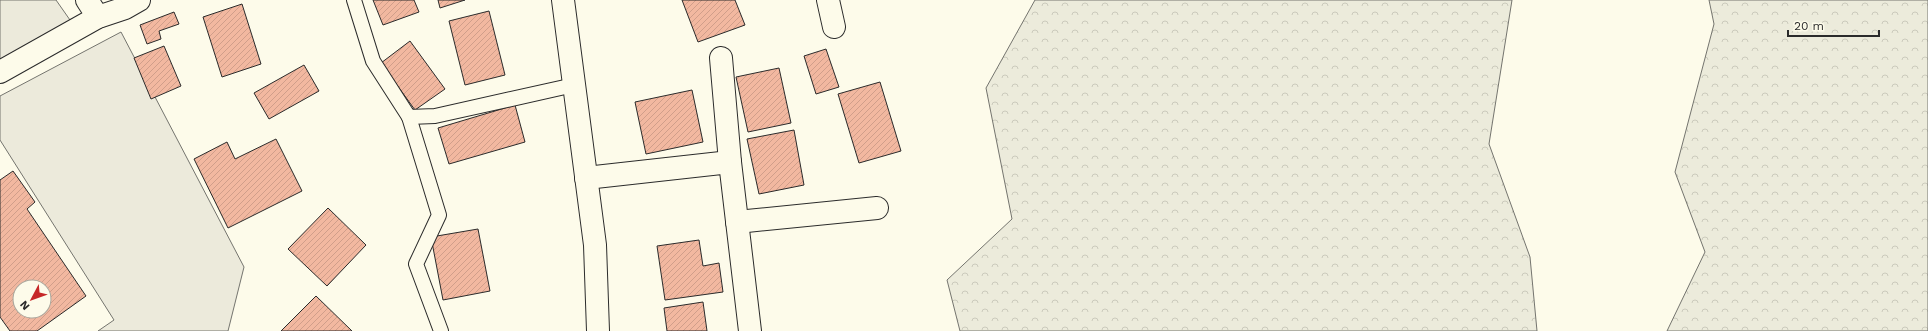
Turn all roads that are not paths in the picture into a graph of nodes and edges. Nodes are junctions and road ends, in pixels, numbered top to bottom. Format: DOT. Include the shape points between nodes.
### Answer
graph roads {
  1 [pos="139,0"];
  2 [pos="354,0"];
  3 [pos="562,0"];
  4 [pos="828,0"];
  5 [pos="93,9"];
  6 [pos="834,27"];
  7 [pos="721,58"];
  8 [pos="0,72"];
  9 [pos="574,85"];
  10 [pos="409,117"];
  11 [pos="730,162"];
  12 [pos="586,178"];
  13 [pos="877,208"];
  14 [pos="737,222"];
  15 [pos="441,331"];
  16 [pos="598,331"];
  17 [pos="750,331"];
  1 -- 5 [label="street" via="125,8"];
  2 -- 10 [label="lane" via="373,61"];
  3 -- 9 [label="street"];
  4 -- 6 [label="street"];
  5 -- 8 [label="street"];
  7 -- 11 [label="street"];
  9 -- 10 [label="lane" via="435,116"];
  9 -- 12 [label="street"];
  10 -- 15 [label="lane" via="439,216 416,264"];
  11 -- 12 [label="street"];
  11 -- 14 [label="street"];
  12 -- 16 [label="street" via="595,245"];
  13 -- 14 [label="street"];
  14 -- 17 [label="street"];
}
